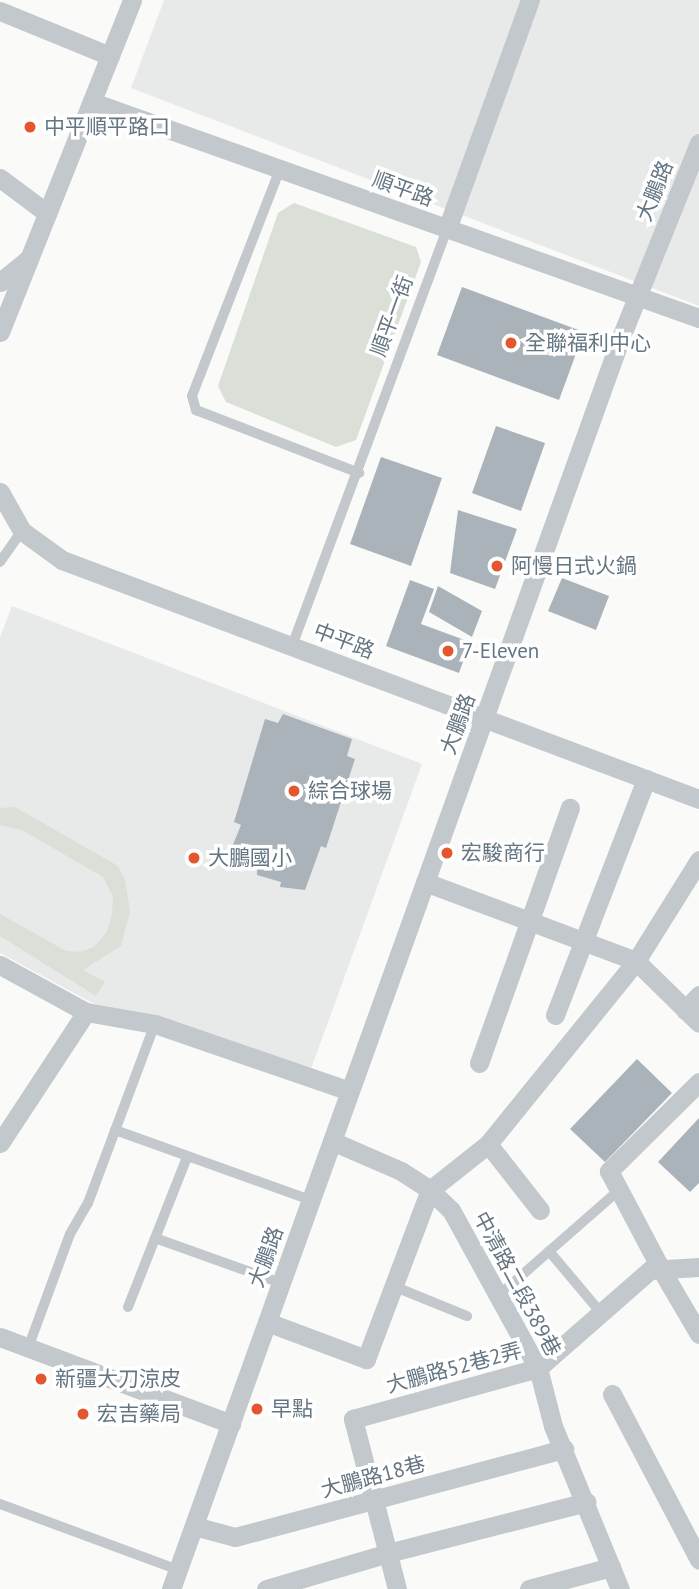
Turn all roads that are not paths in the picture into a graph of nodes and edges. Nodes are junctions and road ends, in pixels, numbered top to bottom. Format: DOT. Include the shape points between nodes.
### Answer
graph roads {
  1 [pos="132,0"];
  2 [pos="530,0"];
  3 [pos="0,11"];
  4 [pos="110,56"];
  5 [pos="92,102"];
  6 [pos="699,143"];
  7 [pos="280,169"];
  8 [pos="0,178"];
  9 [pos="47,213"];
  10 [pos="447,229"];
  11 [pos="28,259"];
  12 [pos="0,282"];
  13 [pos="636,296"];
  14 [pos="699,318"];
  15 [pos="0,332"];
  16 [pos="359,473"];
  17 [pos="0,492"];
  18 [pos="22,531"];
  19 [pos="0,562"];
  20 [pos="292,646"];
  21 [pos="484,718"];
  22 [pos="646,779"];
  23 [pos="699,799"];
  24 [pos="570,808"];
  25 [pos="699,860"];
  26 [pos="425,882"];
  27 [pos="529,921"];
  28 [pos="583,941"];
  29 [pos="636,961"];
  30 [pos="0,965"];
  31 [pos="699,995"];
  32 [pos="86,1012"];
  33 [pos="555,1015"];
  34 [pos="692,1016"];
  35 [pos="155,1024"];
  36 [pos="479,1063"];
  37 [pos="699,1082"];
  38 [pos="350,1091"];
  39 [pos="116,1130"];
  40 [pos="332,1141"];
  41 [pos="0,1143"];
  42 [pos="488,1144"];
  43 [pos="187,1157"];
  44 [pos="430,1190"];
  45 [pos="619,1190"];
  46 [pos="311,1200"];
  47 [pos="540,1210"];
  48 [pos="155,1238"];
  49 [pos="549,1251"];
  50 [pos="699,1267"];
  51 [pos="662,1271"];
  52 [pos="281,1283"];
  53 [pos="393,1286"];
  54 [pos="498,1296"];
  55 [pos="128,1307"];
  56 [pos="601,1313"];
  57 [pos="467,1316"];
  58 [pos="267,1322"];
  59 [pos="699,1334"];
  60 [pos="0,1337"];
  61 [pos="28,1348"];
  62 [pos="538,1368"];
  63 [pos="612,1394"];
  64 [pos="231,1424"];
  65 [pos="564,1449"];
  66 [pos="375,1500"];
  67 [pos="587,1502"];
  68 [pos="0,1504"];
  69 [pos="194,1526"];
  70 [pos="388,1553"];
  71 [pos="699,1560"];
  72 [pos="611,1567"];
  73 [pos="178,1570"];
  74 [pos="171,1589"];
  75 [pos="266,1589"];
  76 [pos="397,1589"];
  77 [pos="529,1589"];
  78 [pos="620,1589"];
  1 -- 4 [label="street"];
  2 -- 10 [label="street, 順平一街"];
  3 -- 4 [label="street"];
  4 -- 5 [label="street"];
  5 -- 7 [label="street, 順平路"];
  5 -- 9 [label="street"];
  6 -- 13 [label="street, 大鵬路"];
  7 -- 10 [label="street, 順平路"];
  7 -- 16 [label="lane" via="192,396 196,410"];
  8 -- 9 [label="street"];
  9 -- 11 [label="street"];
  10 -- 13 [label="street, 順平路"];
  10 -- 16 [label="lane, 順平一街"];
  11 -- 12 [label="street"];
  11 -- 15 [label="street"];
  13 -- 14 [label="street, 順平路"];
  13 -- 21 [label="street, 大鵬路"];
  16 -- 20 [label="lane, 順平一街"];
  17 -- 18 [label="street, 中平路"];
  18 -- 19 [label="lane"];
  18 -- 20 [label="street, 中平路" via="61,560"];
  20 -- 21 [label="street, 中平路"];
  21 -- 22 [label="street, 中平路"];
  21 -- 26 [label="street, 大鵬路"];
  22 -- 23 [label="street, 中平路"];
  22 -- 28 [label="street"];
  24 -- 27 [label="street"];
  25 -- 29 [label="street"];
  26 -- 27 [label="street"];
  26 -- 38 [label="street, 大鵬路"];
  27 -- 28 [label="street"];
  27 -- 36 [label="street"];
  28 -- 29 [label="street"];
  28 -- 33 [label="street"];
  29 -- 34 [label="street"];
  29 -- 42 [label="street"];
  30 -- 32 [label="street"];
  31 -- 34 [label="street"];
  32 -- 35 [label="street"];
  32 -- 41 [label="street"];
  35 -- 38 [label="street"];
  35 -- 39 [label="lane"];
  37 -- 45 [label="street" via="610,1171"];
  38 -- 40 [label="street, 大鵬路"];
  39 -- 43 [label="lane"];
  39 -- 61 [label="lane" via="88,1203 70,1234"];
  40 -- 44 [label="street, 中清路二段389巷" via="401,1171"];
  40 -- 46 [label="street, 大鵬路"];
  42 -- 44 [label="street"];
  42 -- 47 [label="street"];
  43 -- 46 [label="lane"];
  43 -- 48 [label="lane"];
  44 -- 53 [label="street"];
  44 -- 54 [label="street, 中清路二段389巷" via="451,1210"];
  45 -- 49 [label="lane"];
  45 -- 51 [label="street"];
  46 -- 52 [label="street, 大鵬路"];
  48 -- 52 [label="lane"];
  48 -- 55 [label="lane"];
  49 -- 54 [label="lane"];
  49 -- 56 [label="lane"];
  50 -- 51 [label="street, 大鵬路52巷2弄"];
  51 -- 56 [label="street, 大鵬路52巷2弄" via="650,1270"];
  51 -- 59 [label="street"];
  52 -- 58 [label="street, 大鵬路"];
  53 -- 57 [label="lane"];
  53 -- 58 [label="street, 大鵬路" via="366,1359"];
  54 -- 62 [label="street, 中清路二段389巷"];
  56 -- 62 [label="street, 大鵬路52巷2弄"];
  58 -- 64 [label="street, 大鵬路"];
  60 -- 61 [label="street"];
  61 -- 64 [label="street"];
  62 -- 65 [label="street, 中清路二段389巷"];
  62 -- 66 [label="street, 大鵬路52巷2弄" via="354,1419"];
  63 -- 71 [label="street"];
  64 -- 69 [label="street, 大鵬路"];
  65 -- 66 [label="street, 大鵬路18巷"];
  65 -- 67 [label="street, 中清路二段389巷"];
  66 -- 69 [label="street, 大鵬路18巷" via="235,1537"];
  66 -- 70 [label="street"];
  67 -- 70 [label="street"];
  67 -- 72 [label="street, 中清路二段389巷"];
  68 -- 73 [label="lane"];
  69 -- 73 [label="street, 大鵬路"];
  70 -- 75 [label="street"];
  70 -- 76 [label="street"];
  72 -- 77 [label="street"];
  72 -- 78 [label="street, 中清路二段389巷"];
  73 -- 74 [label="street, 大鵬路"];
}
